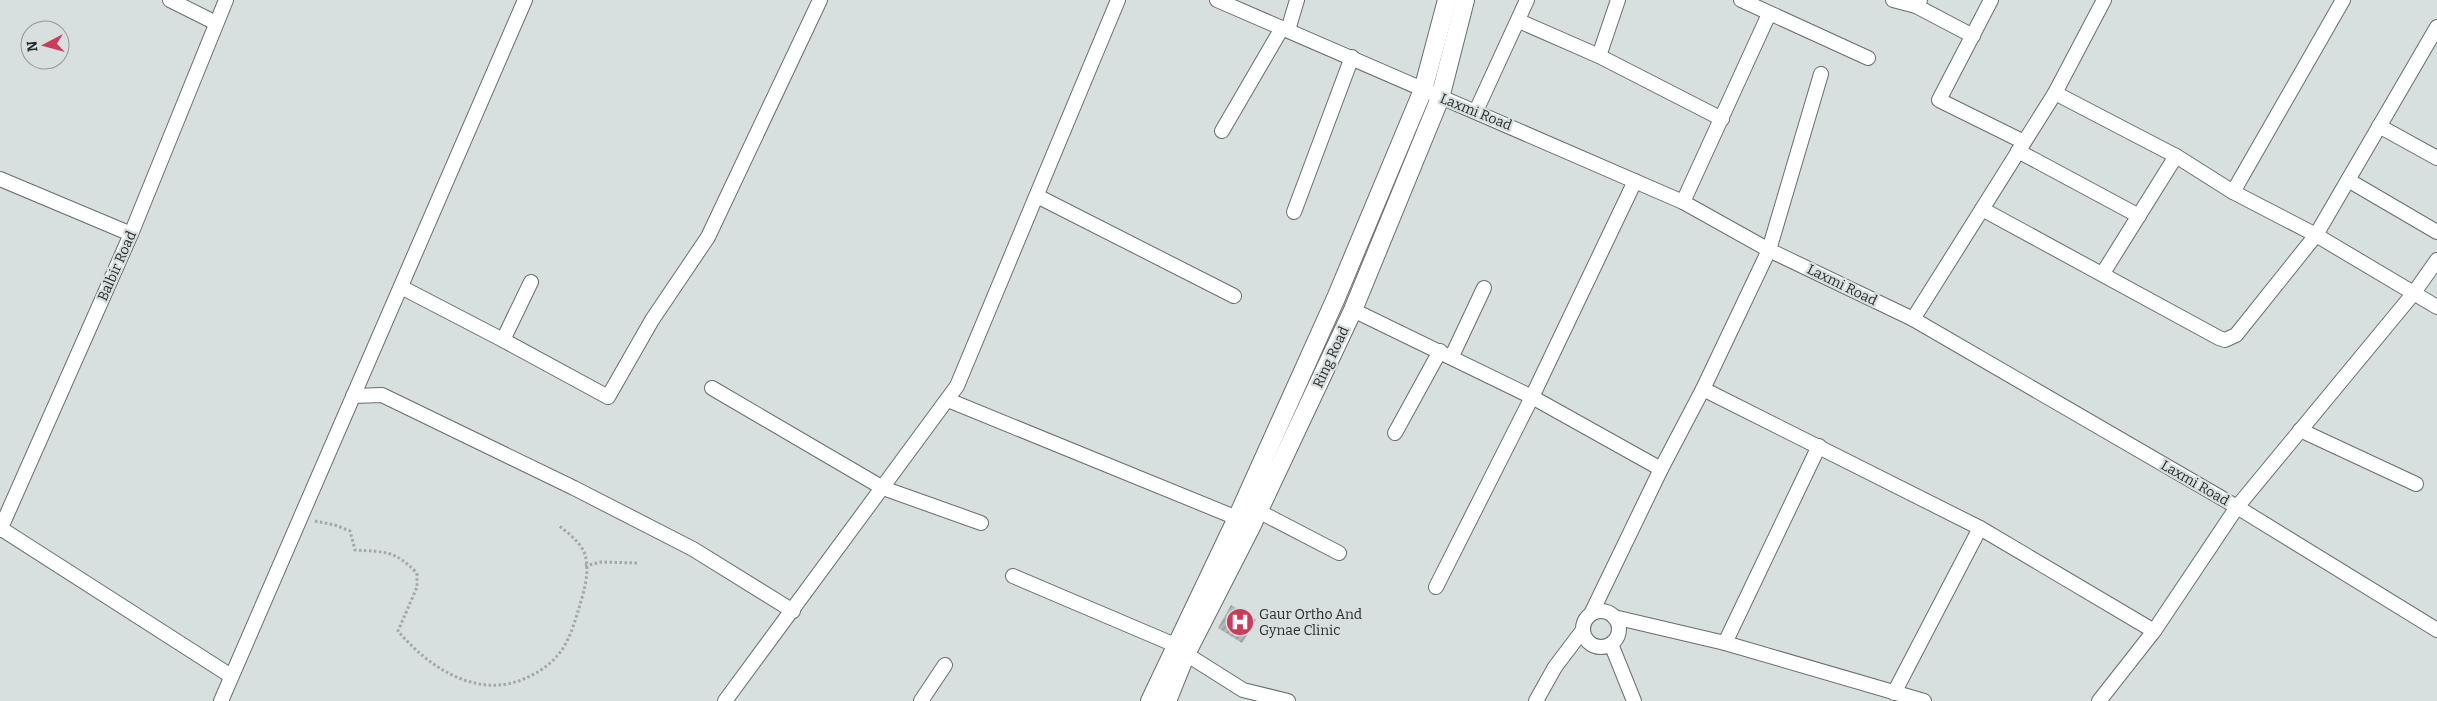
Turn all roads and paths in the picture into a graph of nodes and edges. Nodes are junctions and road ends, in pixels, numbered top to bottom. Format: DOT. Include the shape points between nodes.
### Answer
graph roads {
  1 [pos="170,0"];
  2 [pos="226,0"];
  3 [pos="525,0"];
  4 [pos="820,0"];
  5 [pos="1118,0"];
  6 [pos="1217,0"];
  7 [pos="1297,0"];
  8 [pos="1447,0"];
  9 [pos="1465,0"];
  10 [pos="1527,0"];
  11 [pos="1618,0"];
  12 [pos="1743,0"];
  13 [pos="1893,0"];
  14 [pos="1991,0"];
  15 [pos="2104,0"];
  16 [pos="2343,0"];
  17 [pos="1918,3"];
  18 [pos="1769,14"];
  19 [pos="1518,21"];
  20 [pos="216,23"];
  21 [pos="2437,27"];
  22 [pos="1285,29"];
  23 [pos="1973,36"];
  24 [pos="1599,56"];
  25 [pos="1352,57"];
  26 [pos="1868,58"];
  27 [pos="1821,74"];
  28 [pos="1423,90"];
  29 [pos="2054,93"];
  30 [pos="1440,98"];
  31 [pos="1476,110"];
  32 [pos="1722,119"];
  33 [pos="2379,126"];
  34 [pos="1222,131"];
  35 [pos="2021,146"];
  36 [pos="2176,156"];
  37 [pos="2437,158"];
  38 [pos="0,180"];
  39 [pos="2348,180"];
  40 [pos="1634,182"];
  41 [pos="2233,192"];
  42 [pos="1037,196"];
  43 [pos="1683,202"];
  44 [pos="1982,209"];
  45 [pos="1294,212"];
  46 [pos="2139,216"];
  47 [pos="2437,232"];
  48 [pos="131,234"];
  49 [pos="2316,234"];
  50 [pos="1770,250"];
  51 [pos="2437,260"];
  52 [pos="2103,273"];
  53 [pos="531,282"];
  54 [pos="401,286"];
  55 [pos="1484,288"];
  56 [pos="2413,294"];
  57 [pos="1234,296"];
  58 [pos="2437,307"];
  59 [pos="1353,310"];
  60 [pos="1913,319"];
  61 [pos="503,340"];
  62 [pos="1446,354"];
  63 [pos="712,388"];
  64 [pos="1703,389"];
  65 [pos="353,396"];
  66 [pos="1532,397"];
  67 [pos="948,400"];
  68 [pos="2300,430"];
  69 [pos="1395,433"];
  70 [pos="1819,446"];
  71 [pos="1661,468"];
  72 [pos="2416,484"];
  73 [pos="882,488"];
  74 [pos="2237,507"];
  75 [pos="1258,511"];
  76 [pos="1237,518"];
  77 [pos="298,519"];
  78 [pos="981,522"];
  79 [pos="558,525"];
  80 [pos="1980,528"];
  81 [pos="0,529"];
  82 [pos="1339,553"];
  83 [pos="637,563"];
  84 [pos="585,566"];
  85 [pos="1013,576"];
  86 [pos="1436,587"];
  87 [pos="793,611"];
  88 [pos="1590,614"];
  89 [pos="1614,616"];
  90 [pos="1583,630"];
  91 [pos="2437,630"];
  92 [pos="2154,631"];
  93 [pos="1725,643"];
  94 [pos="1612,644"];
  95 [pos="1180,649"];
  96 [pos="945,665"];
  97 [pos="231,676"];
  98 [pos="1894,693"];
  99 [pos="221,701"];
  100 [pos="725,701"];
  101 [pos="921,701"];
  102 [pos="1150,701"];
  103 [pos="1167,701"];
  104 [pos="1288,701"];
  105 [pos="1536,701"];
  106 [pos="1634,701"];
  107 [pos="1924,701"];
  108 [pos="2099,701"];
  1 -- 20 [label="street"];
  2 -- 20 [label="street, Balbir Road"];
  3 -- 54 [label="street"];
  4 -- 61 [label="street" via="708,237 652,320 608,397"];
  5 -- 42 [label="street"];
  6 -- 22 [label="street, Laxmi Road"];
  7 -- 22 [label="street"];
  8 -- 28 [label="street, Ring Road"];
  9 -- 30 [label="street, Ring Road"];
  10 -- 19 [label="street"];
  11 -- 24 [label="street"];
  12 -- 18 [label="street"];
  13 -- 17 [label="street"];
  14 -- 23 [label="street"];
  15 -- 29 [label="street"];
  16 -- 41 [label="street"];
  17 -- 23 [label="street"];
  18 -- 26 [label="street"];
  18 -- 32 [label="street"];
  19 -- 24 [label="street"];
  19 -- 31 [label="street"];
  20 -- 48 [label="street, Balbir Road"];
  21 -- 33 [label="street"];
  22 -- 25 [label="street, Laxmi Road"];
  22 -- 34 [label="street"];
  23 -- 35 [label="street" via="1939,100"];
  24 -- 32 [label="street"];
  25 -- 28 [label="street, Laxmi Road"];
  25 -- 45 [label="street"];
  27 -- 50 [label="street"];
  28 -- 30 [label="street, Laxmi Road"];
  28 -- 76 [label="street, Ring Road" via="1336,298"];
  29 -- 35 [label="street"];
  29 -- 36 [label="street"];
  30 -- 31 [label="street, Laxmi Road"];
  30 -- 59 [label="street, Ring Road"];
  31 -- 40 [label="street, Laxmi Road"];
  32 -- 43 [label="street"];
  33 -- 37 [label="street"];
  33 -- 39 [label="street"];
  35 -- 44 [label="street"];
  35 -- 46 [label="street"];
  36 -- 41 [label="street"];
  36 -- 46 [label="street"];
  38 -- 48 [label="street"];
  39 -- 47 [label="street"];
  39 -- 49 [label="street"];
  40 -- 43 [label="street, Laxmi Road"];
  40 -- 66 [label="street"];
  41 -- 49 [label="street"];
  42 -- 57 [label="street"];
  42 -- 67 [label="street" via="957,386"];
  43 -- 50 [label="street, Laxmi Road"];
  44 -- 52 [label="street"];
  44 -- 60 [label="street"];
  46 -- 52 [label="street"];
  48 -- 81 [label="street, Balbir Road"];
  49 -- 52 [label="street" via="2236,335 2224,340"];
  49 -- 56 [label="street"];
  50 -- 60 [label="street, Laxmi Road"];
  50 -- 64 [label="street"];
  51 -- 56 [label="street"];
  53 -- 61 [label="street"];
  54 -- 61 [label="street"];
  54 -- 65 [label="street"];
  55 -- 62 [label="street"];
  56 -- 58 [label="street"];
  56 -- 68 [label="street"];
  59 -- 62 [label="street"];
  59 -- 75 [label="street, Ring Road"];
  60 -- 74 [label="street, Laxmi Road"];
  62 -- 66 [label="street"];
  62 -- 69 [label="street"];
  63 -- 73 [label="street"];
  64 -- 70 [label="street"];
  64 -- 71 [label="street"];
  65 -- 77 [label="street"];
  65 -- 87 [label="street" via="382,396 574,488 693,549"];
  66 -- 71 [label="street"];
  66 -- 86 [label="street"];
  67 -- 73 [label="street"];
  67 -- 76 [label="street"];
  68 -- 72 [label="street"];
  68 -- 74 [label="street"];
  70 -- 80 [label="street"];
  70 -- 93 [label="street"];
  71 -- 88 [label="street"];
  73 -- 78 [label="street"];
  73 -- 87 [label="street"];
  74 -- 91 [label="street, Laxmi Road"];
  74 -- 92 [label="street"];
  75 -- 82 [label="street"];
  75 -- 95 [label="street, Ring Road"];
  76 -- 95 [label="street, Ring Road"];
  77 -- 84 [label="path" via="350,531 355,550 389,552 406,563 417,574 417,587 398,631 410,645 442,669 465,681 491,686 514,683 536,673 557,656 571,632 580,606 586,581"];
  77 -- 97 [label="street"];
  79 -- 84 [label="path" via="584,552"];
  80 -- 92 [label="street"];
  80 -- 98 [label="street"];
  81 -- 97 [label="street"];
  83 -- 84 [label="path" via="601,562"];
  85 -- 95 [label="street"];
  87 -- 100 [label="street"];
  88 -- 89 [label="street" via="1600,611"];
  88 -- 90 [label="street"];
  89 -- 93 [label="street"];
  89 -- 94 [label="street" via="1619,628"];
  90 -- 94 [label="street" via="1590,644 1600,648"];
  90 -- 105 [label="street" via="1555,667"];
  92 -- 108 [label="street"];
  93 -- 98 [label="street"];
  94 -- 106 [label="street"];
  95 -- 102 [label="street, Ring Road"];
  95 -- 103 [label="street, Ring Road"];
  95 -- 104 [label="street" via="1243,690"];
  96 -- 101 [label="street"];
  97 -- 99 [label="street"];
  98 -- 107 [label="street"];
}
